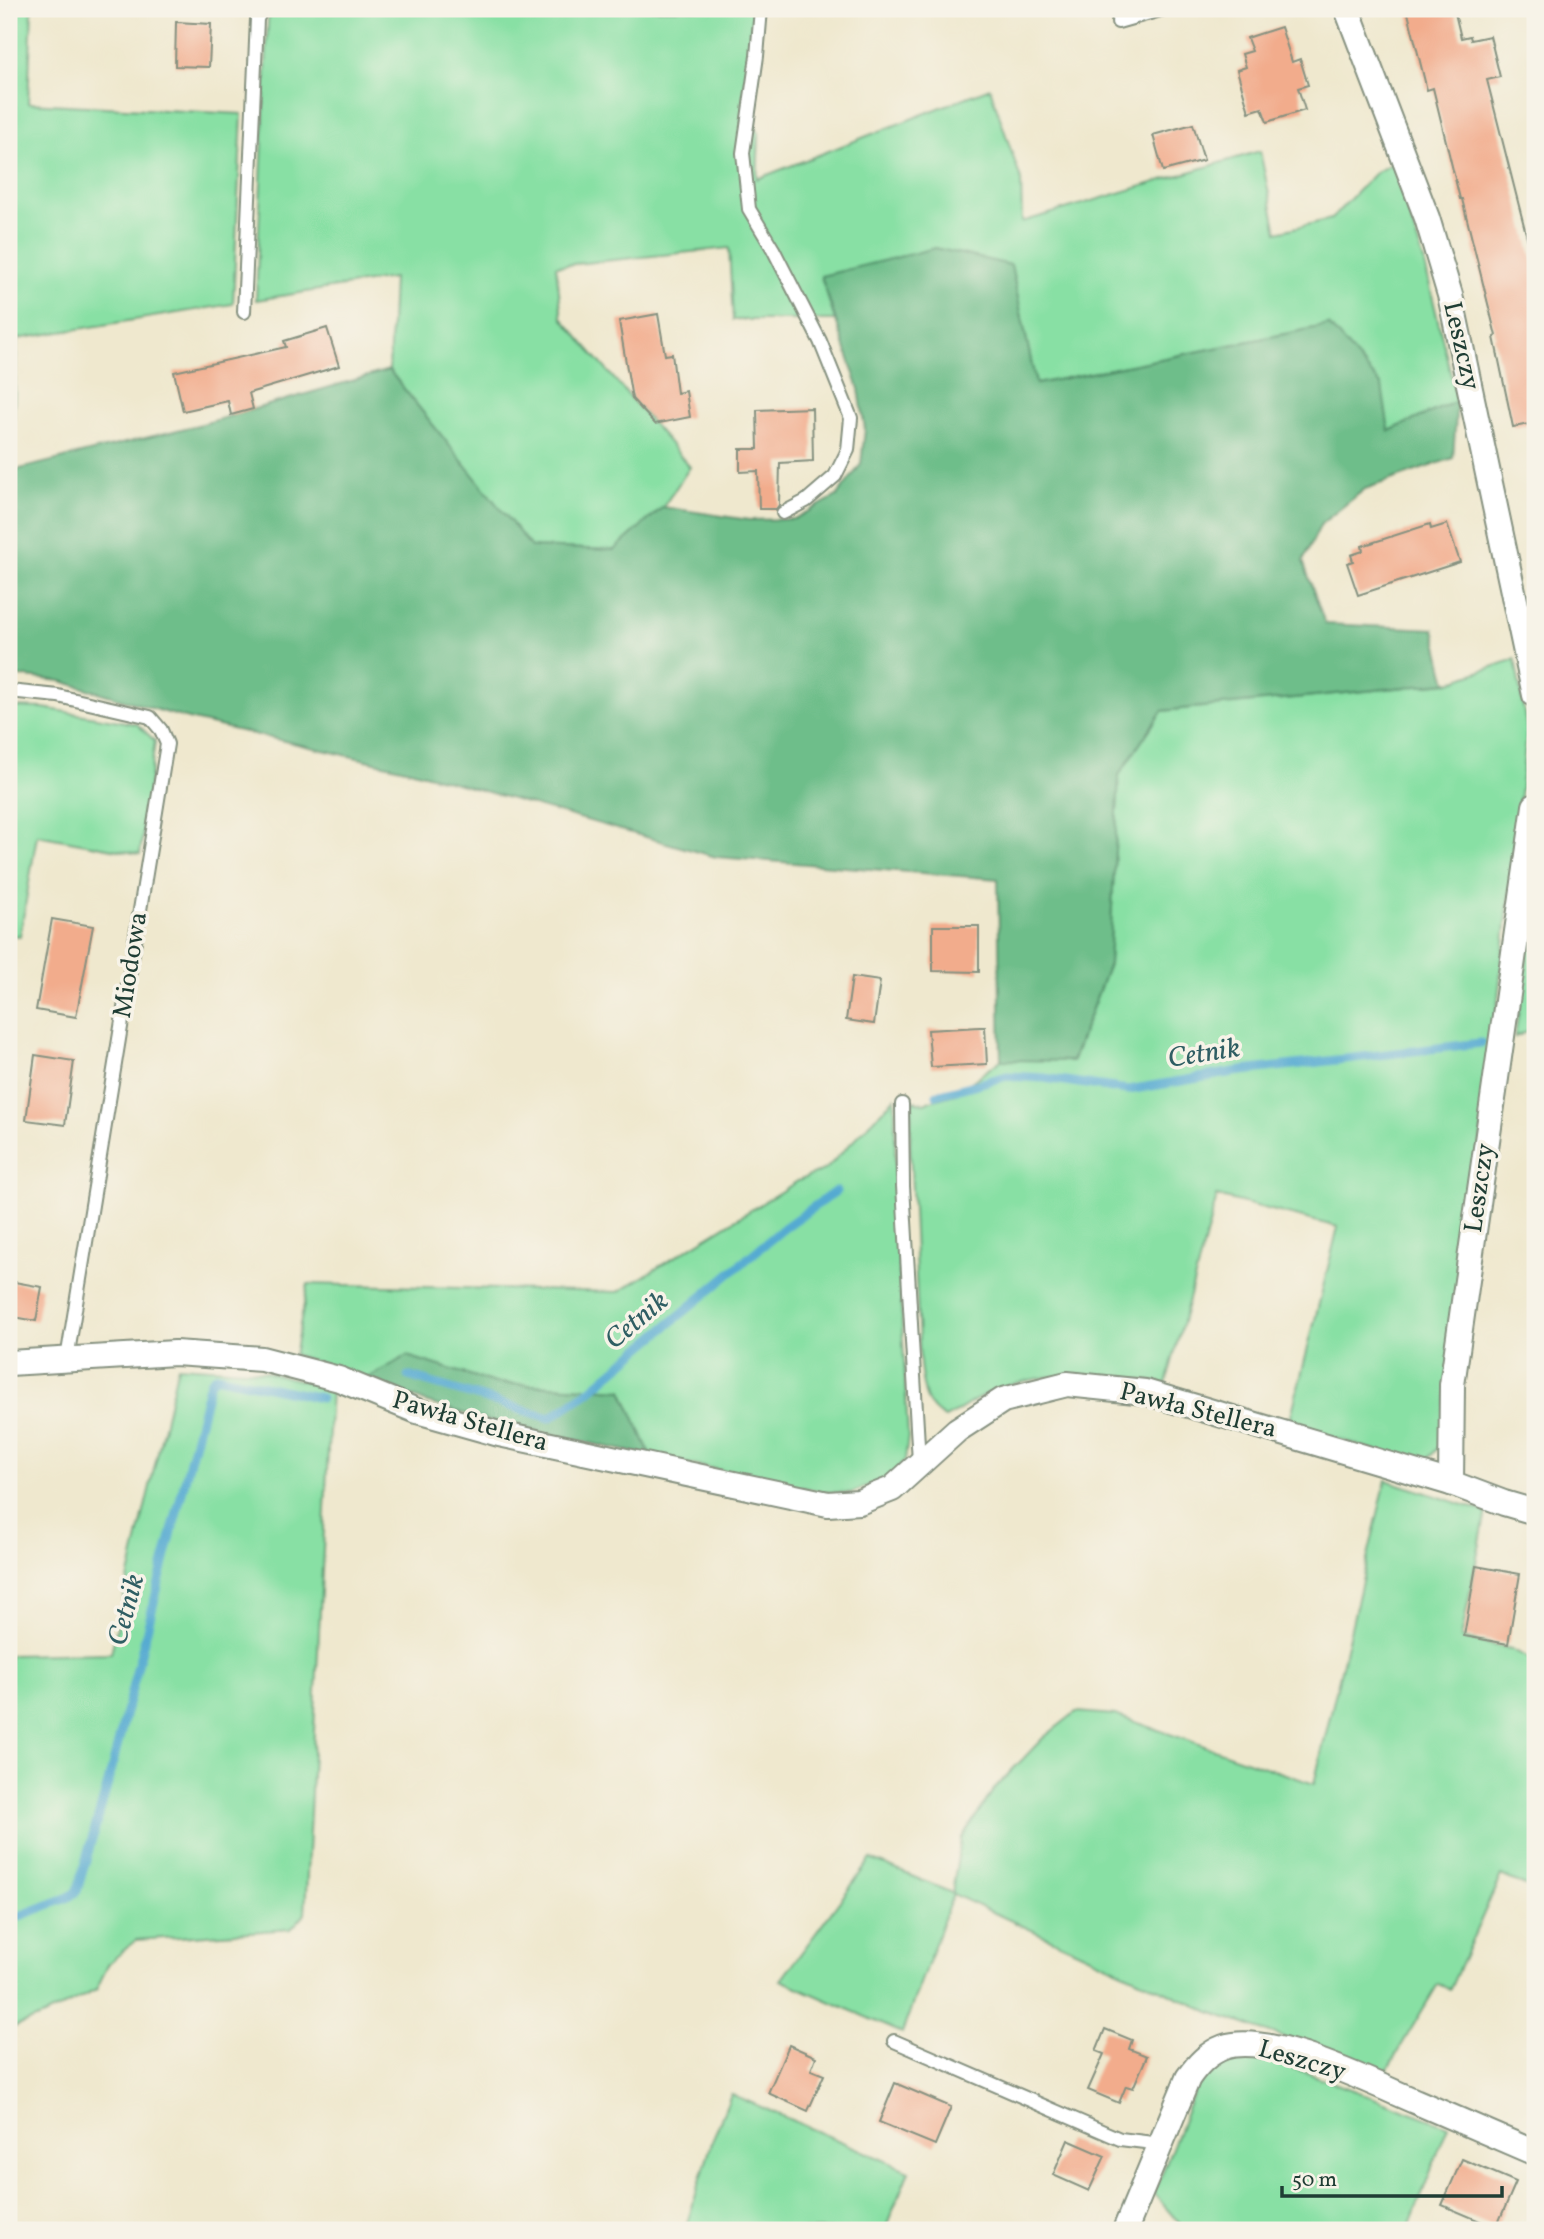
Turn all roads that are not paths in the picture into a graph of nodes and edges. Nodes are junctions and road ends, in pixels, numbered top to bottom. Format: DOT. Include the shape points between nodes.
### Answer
graph roads {
  1 [pos="262,9"];
  2 [pos="761,9"];
  3 [pos="1164,9"];
  4 [pos="1347,9"];
  5 [pos="1118,22"];
  6 [pos="244,312"];
  7 [pos="783,513"];
  8 [pos="9,691"];
  9 [pos="1535,695"];
  10 [pos="1535,806"];
  11 [pos="902,1104"];
  12 [pos="67,1360"];
  13 [pos="9,1363"];
  14 [pos="919,1462"];
  15 [pos="1451,1483"];
  16 [pos="1535,1512"];
  17 [pos="894,2041"];
  18 [pos="1161,2144"];
  19 [pos="1535,2153"];
  20 [pos="1125,2230"];
  1 -- 6 [label="lane" via="257,19"];
  2 -- 7 [label="lane" via="743,153 749,209 820,341 851,418 848,450 835,476 806,501"];
  3 -- 5 [label="lane"];
  4 -- 9 [label="street, Leszczy" via="1427,218 1450,295"];
  8 -- 12 [label="lane, Miodowa" via="58,696 150,717 166,744"];
  10 -- 15 [label="street, Leszczy" via="1452,1385"];
  11 -- 14 [label="lane"];
  12 -- 13 [label="street, Pawła Stellera"];
  12 -- 14 [label="street, Pawła Stellera" via="175,1353 262,1359 340,1379 417,1411 499,1434 828,1504 859,1503 892,1489"];
  14 -- 15 [label="street, Pawła Stellera" via="1003,1400 1067,1384 1144,1392"];
  15 -- 16 [label="street"];
  17 -- 18 [label="lane" via="1120,2139"];
  18 -- 19 [label="street, Leszczy" via="1188,2078 1202,2060 1225,2047 1242,2045 1322,2061"];
  18 -- 20 [label="street, Leszczy"];
}
